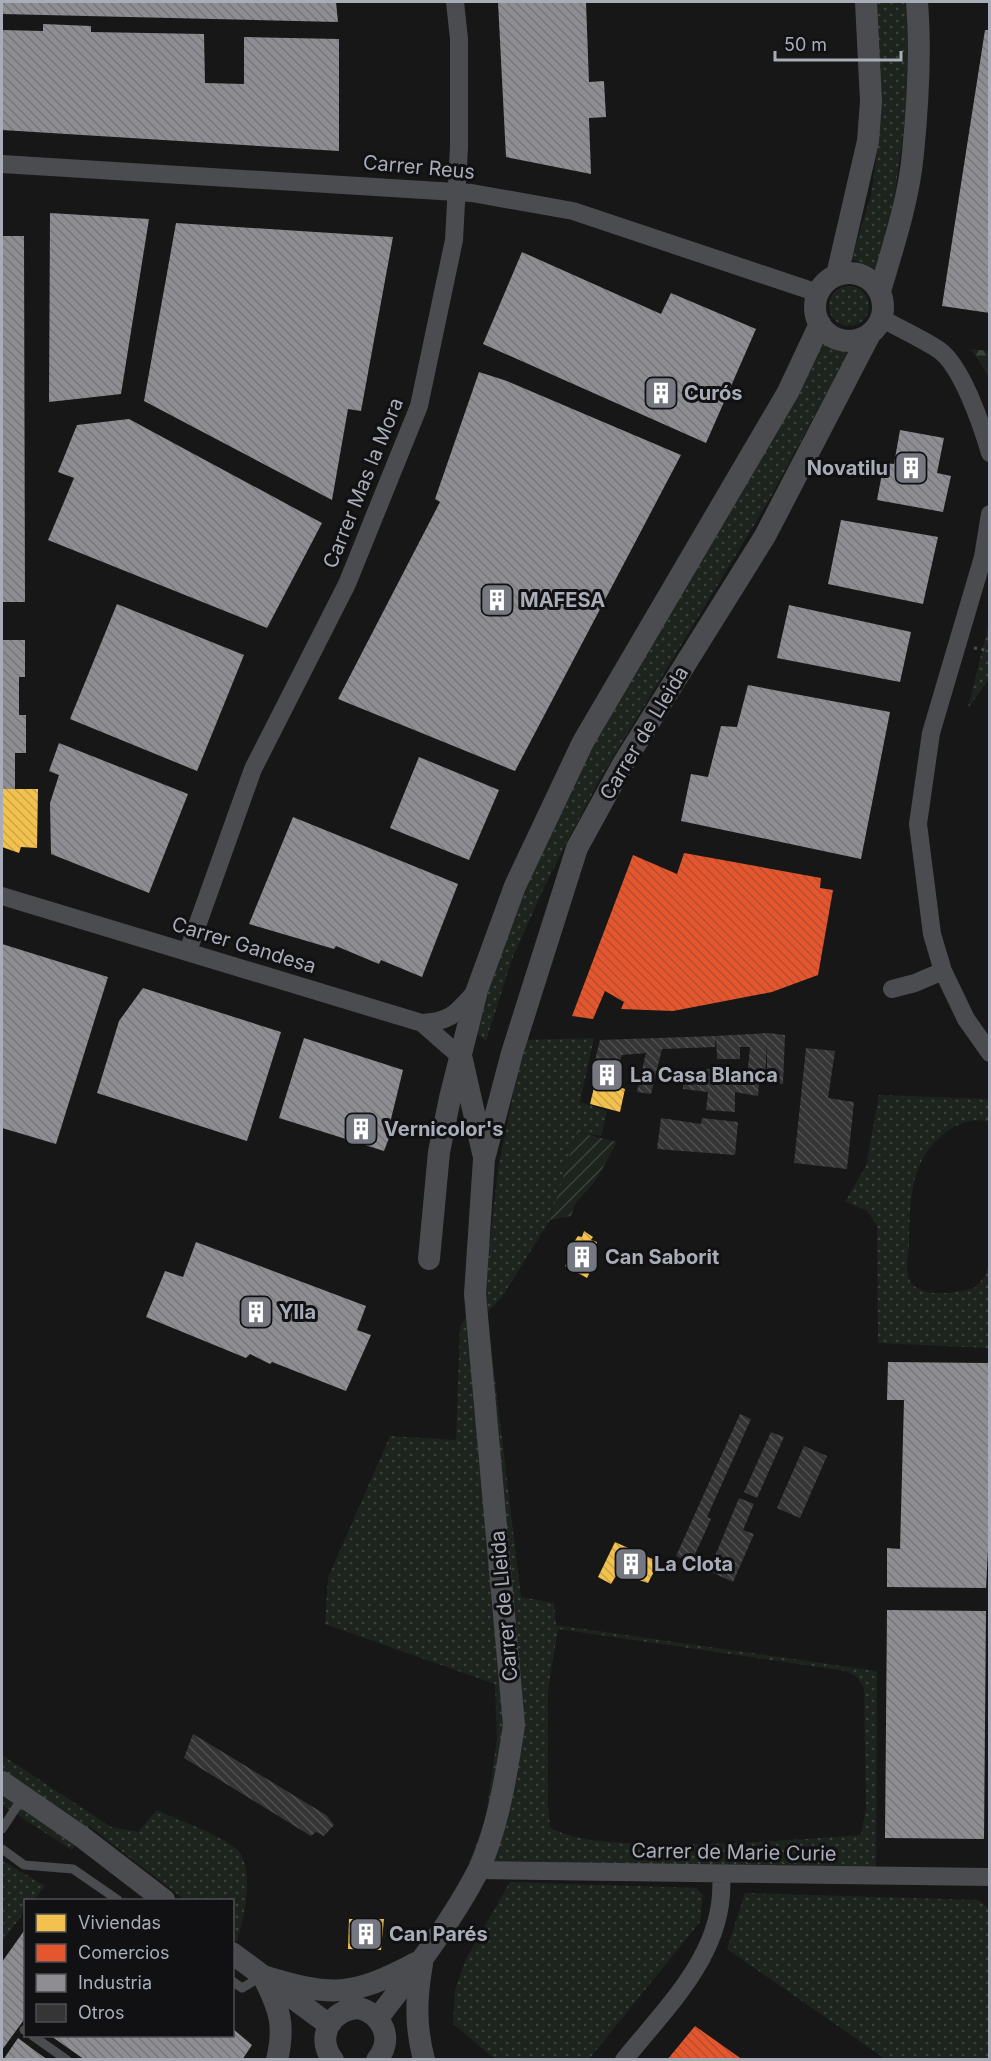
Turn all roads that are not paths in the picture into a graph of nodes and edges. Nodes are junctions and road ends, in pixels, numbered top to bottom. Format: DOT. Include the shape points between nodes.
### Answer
graph roads {
  1 [pos="455,2"];
  2 [pos="866,2"];
  3 [pos="917,2"];
  4 [pos="2,164"];
  5 [pos="458,191"];
  6 [pos="837,275"];
  7 [pos="879,291"];
  8 [pos="818,293"];
  9 [pos="820,324"];
  10 [pos="876,326"];
  11 [pos="990,453"];
  12 [pos="990,514"];
  13 [pos="2,896"];
  14 [pos="188,951"];
  15 [pos="943,971"];
  16 [pos="892,989"];
  17 [pos="477,990"];
  18 [pos="422,1023"];
  19 [pos="990,1053"];
  20 [pos="462,1058"];
  21 [pos="484,1160"];
  22 [pos="429,1259"];
  23 [pos="2,1782"];
  24 [pos="23,1797"];
  25 [pos="2,1829"];
  26 [pos="2,1849"];
  27 [pos="478,1870"];
  28 [pos="721,1875"];
  29 [pos="990,1877"];
  30 [pos="117,1899"];
  31 [pos="163,1899"];
  32 [pos="234,1954"];
  33 [pos="423,1960"];
  34 [pos="263,1976"];
  35 [pos="234,1983"];
  36 [pos="378,2018"];
  37 [pos="328,2024"];
  38 [pos="35,2037"];
  39 [pos="327,2057"];
  40 [pos="379,2059"];
  41 [pos="67,2060"];
  42 [pos="277,2060"];
  43 [pos="424,2060"];
  44 [pos="624,2060"];
  1 -- 5 [label="street, Carrer Mas la Mora" via="459,39"];
  2 -- 6 [label="street" via="871,101 868,141"];
  3 -- 7 [label="street" via="913,154 894,244"];
  4 -- 5 [label="street, Carrer Reus"];
  5 -- 8 [label="street, Carrer Reus" via="573,211"];
  5 -- 14 [label="street, Carrer Mas la Mora" via="454,240 419,406 349,581 253,769"];
  6 -- 7 [label="street" via="858,274 871,280"];
  6 -- 8 [label="street"];
  7 -- 10 [label="street" via="883,302"];
  8 -- 9 [label="street" via="815,307"];
  9 -- 10 [label="street" via="830,335 843,340 857,340"];
  9 -- 17 [label="street, Carrer de Lleida" via="788,392 583,742 515,886"];
  10 -- 11 [label="street" via="941,351 979,416"];
  10 -- 21 [label="street, Carrer de Lleida" via="765,536 623,764 577,848 512,1053"];
  12 -- 15 [label="street" via="983,557 931,733 918,824 932,934"];
  13 -- 14 [label="street, Carrer Gandesa"];
  14 -- 18 [label="street, Carrer Gandesa"];
  15 -- 16 [label="street"];
  15 -- 19 [label="street" via="966,1019"];
  17 -- 18 [label="street" via="451,1018"];
  17 -- 20 [label="street, Carrer de Lleida"];
  18 -- 20 [label="street, Carrer Gandesa"];
  20 -- 21 [label="street, Carrer de Lleida"];
  20 -- 22 [label="street, Carrer de Lleida" via="439,1152"];
  21 -- 27 [label="street, Carrer de Lleida" via="475,1294 514,1725 504,1789"];
  23 -- 24 [label="street"];
  24 -- 25 [label="lane"];
  24 -- 31 [label="street"];
  26 -- 30 [label="lane" via="24,1865 73,1869"];
  27 -- 28 [label="street, Carrer de Marie Curie"];
  27 -- 33 [label="street, Carrer de Lleida"];
  28 -- 29 [label="street, Carrer de Marie Curie"];
  28 -- 44 [label="street" via="721,1915 705,1955"];
  32 -- 34 [label="street"];
  33 -- 34 [label="street" via="365,1987 337,1992 307,1990"];
  33 -- 36 [label="street, Carrer de Lleida"];
  33 -- 43 [label="street" via="416,2031"];
  34 -- 35 [label="lane" via="242,1988"];
  34 -- 37 [label="street"];
  34 -- 42 [label="street" via="279,2007 282,2037"];
  36 -- 37 [label="street" via="366,2010 351,2008 338,2013"];
  36 -- 40 [label="street" via="386,2037"];
  37 -- 39 [label="street"];
  38 -- 41 [label="lane"];
}
